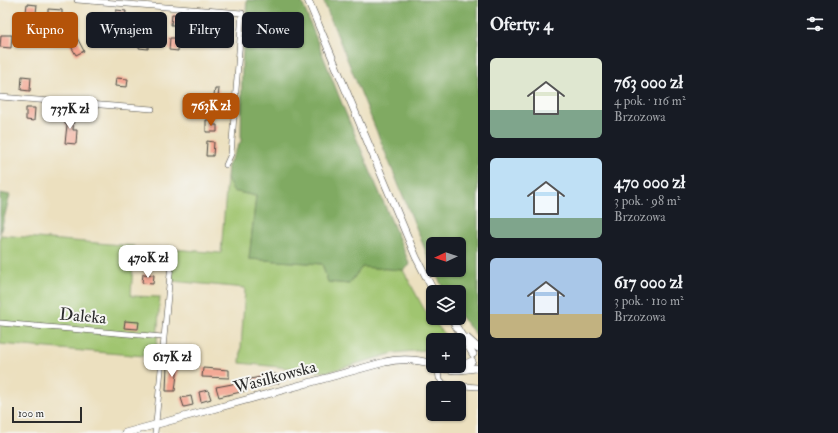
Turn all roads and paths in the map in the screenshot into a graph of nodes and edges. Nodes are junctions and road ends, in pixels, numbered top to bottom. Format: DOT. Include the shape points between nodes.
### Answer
graph roads {
  1 [pos="77,0"];
  2 [pos="308,0"];
  3 [pos="0,98"];
  4 [pos="152,109"];
  5 [pos="226,165"];
  6 [pos="172,253"];
  7 [pos="430,285"];
  8 [pos="0,323"];
  9 [pos="455,325"];
  10 [pos="163,337"];
  11 [pos="476,358"];
  12 [pos="426,363"];
  13 [pos="466,364"];
  14 [pos="466,365"];
  15 [pos="438,373"];
  16 [pos="478,387"];
  17 [pos="155,425"];
  18 [pos="125,433"];
  19 [pos="155,433"];
  1 -- 5 [label="street" via="242,13 231,154"];
  2 -- 7 [label="street" via="416,257"];
  3 -- 4 [label="street"];
  6 -- 10 [label="street"];
  8 -- 10 [label="street, Daleka"];
  9 -- 11 [label="street"];
  10 -- 17 [label="street"];
  11 -- 13 [label="street"];
  11 -- 14 [label="street"];
  12 -- 17 [label="street, Wasilkowska" via="413,360 385,362"];
  15 -- 16 [label="street" via="444,384"];
  17 -- 18 [label="street, Wasilkowska"];
  17 -- 19 [label="street"];
}
